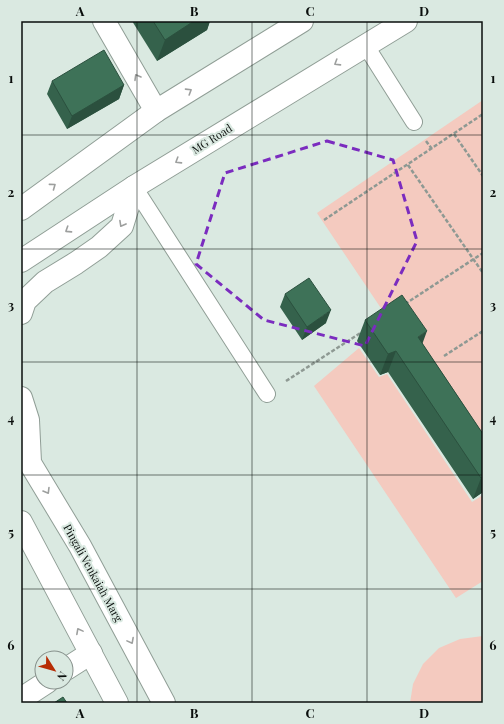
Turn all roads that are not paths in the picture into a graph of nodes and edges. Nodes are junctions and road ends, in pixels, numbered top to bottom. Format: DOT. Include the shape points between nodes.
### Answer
graph roads {
  1 [pos="104,21"];
  2 [pos="302,21"];
  3 [pos="406,21"];
  4 [pos="366,46"];
  5 [pos="156,111"];
  6 [pos="414,122"];
  7 [pos="134,187"];
  8 [pos="21,208"];
  9 [pos="21,261"];
  10 [pos="21,313"];
  11 [pos="267,394"];
  12 [pos="21,398"];
  13 [pos="25,454"];
  14 [pos="21,522"];
  15 [pos="90,654"];
  16 [pos="74,665"];
  17 [pos="35,690"];
  18 [pos="21,699"];
  19 [pos="117,703"];
  20 [pos="164,703"];
  5 -- 1 [label="street, one-way"];
  5 -- 2 [label="street, one-way"];
  3 -- 4 [label="street, MG Road"];
  4 -- 6 [label="lane"];
  4 -- 7 [label="street, MG Road, one-way"];
  8 -- 5 [label="street, one-way"];
  7 -- 9 [label="street, MG Road, one-way"];
  7 -- 10 [label="street, one-way" via="122,226 99,247 45,282 24,301"];
  7 -- 11 [label="lane"];
  12 -- 13 [label="street" via="28,420"];
  13 -- 20 [label="street, Pingali Venkaiah Marg, one-way" via="80,546"];
  15 -- 14 [label="street, one-way"];
  15 -- 16 [label="street"];
  15 -- 19 [label="street"];
  17 -- 18 [label="street"];
}
